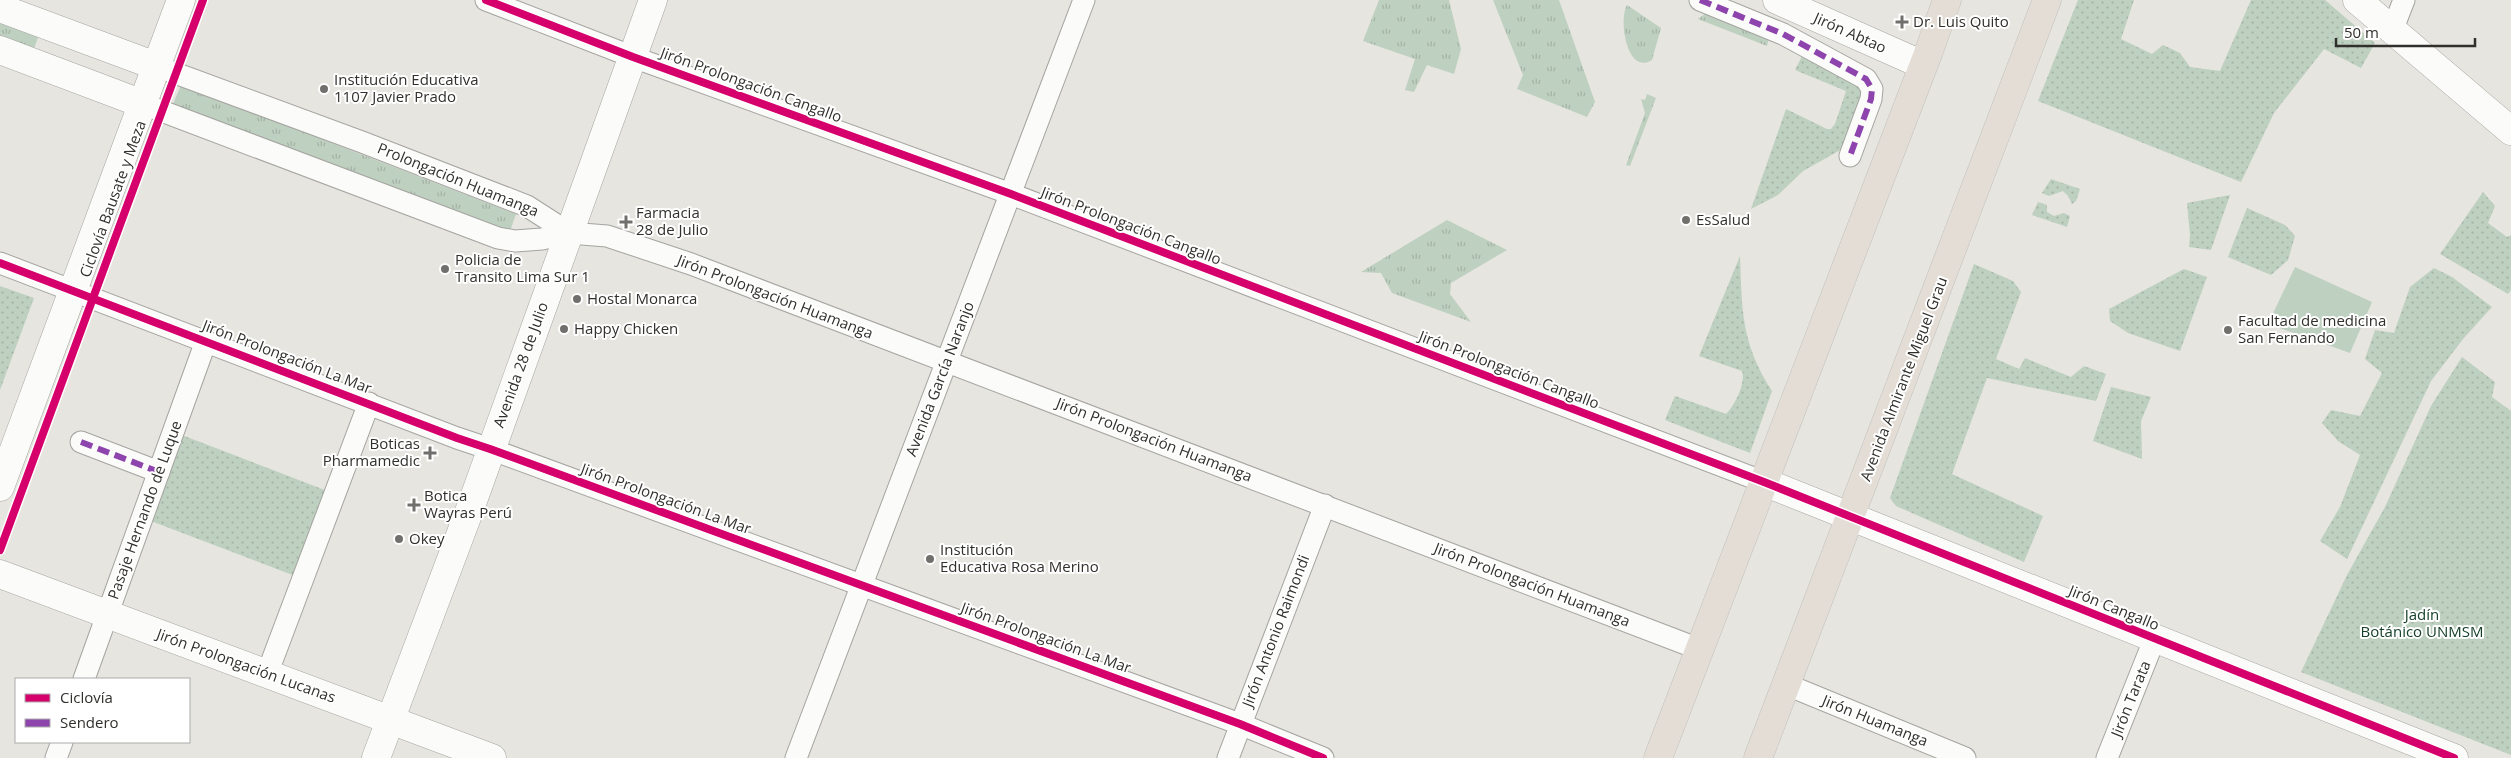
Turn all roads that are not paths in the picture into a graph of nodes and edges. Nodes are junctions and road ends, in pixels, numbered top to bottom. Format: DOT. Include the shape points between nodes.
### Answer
graph roads {
  1 [pos="181,0"];
  2 [pos="486,0"];
  3 [pos="653,0"];
  4 [pos="1084,0"];
  5 [pos="1700,0"];
  6 [pos="1777,0"];
  7 [pos="1946,0"];
  8 [pos="2047,0"];
  9 [pos="2357,0"];
  10 [pos="2404,0"];
  11 [pos="0,8"];
  12 [pos="2392,31"];
  13 [pos="0,50"];
  14 [pos="633,57"];
  15 [pos="1923,65"];
  16 [pos="156,66"];
  17 [pos="143,104"];
  18 [pos="2511,131"];
  19 [pos="1850,156"];
  20 [pos="1010,194"];
  21 [pos="570,233"];
  22 [pos="0,263"];
  23 [pos="73,291"];
  24 [pos="206,341"];
  25 [pos="947,362"];
  26 [pos="369,403"];
  27 [pos="81,442"];
  28 [pos="490,449"];
  29 [pos="159,472"];
  30 [pos="1770,484"];
  31 [pos="0,487"];
  32 [pos="1325,505"];
  33 [pos="1846,513"];
  34 [pos="0,574"];
  35 [pos="862,585"];
  36 [pos="108,615"];
  37 [pos="2154,640"];
  38 [pos="1699,649"];
  39 [pos="267,674"];
  40 [pos="84,678"];
  41 [pos="1785,684"];
  42 [pos="390,720"];
  43 [pos="1240,724"];
  44 [pos="62,743"];
  45 [pos="56,758"];
  46 [pos="376,758"];
  47 [pos="492,758"];
  48 [pos="796,758"];
  49 [pos="1228,758"];
  50 [pos="1323,758"];
  51 [pos="1658,758"];
  52 [pos="1758,758"];
  53 [pos="1965,758"];
  54 [pos="2107,758"];
  55 [pos="2454,758"];
  1 -- 16 [label="street"];
  2 -- 14 [label="street, Jirón Prolongación Cangallo"];
  3 -- 14 [label="street, Avenida 28 de Julio"];
  4 -- 20 [label="street, Avenida García Naranjo"];
  5 -- 19 [label="street" via="1783,34 1866,79 1872,89 1871,99"];
  6 -- 15 [label="street, Jirón Abtao"];
  7 -- 15 [label="main road"];
  8 -- 33 [label="main road, Avenida Almirante Miguel Grau"];
  9 -- 12 [label="street"];
  10 -- 12 [label="street"];
  11 -- 16 [label="street, Prolongación Huamanga"];
  12 -- 18 [label="street"];
  13 -- 17 [label="street, Prolongación Huamanga"];
  14 -- 20 [label="street, Jirón Prolongación Cangallo"];
  14 -- 21 [label="street, Avenida 28 de Julio"];
  15 -- 30 [label="main road"];
  16 -- 17 [label="street"];
  16 -- 21 [label="street, Prolongación Huamanga" via="521,203"];
  17 -- 21 [label="street, Prolongación Huamanga" via="498,238 515,241"];
  17 -- 23 [label="street"];
  20 -- 25 [label="street, Avenida García Naranjo"];
  20 -- 30 [label="street, Jirón Prolongación Cangallo"];
  21 -- 25 [label="street, Jirón Prolongación Huamanga" via="607,236 691,264"];
  21 -- 28 [label="street, Avenida 28 de Julio"];
  22 -- 23 [label="street, Jirón Prolongación La Mar"];
  23 -- 24 [label="street, Jirón Prolongación La Mar"];
  23 -- 31 [label="street"];
  24 -- 26 [label="street, Jirón Prolongación La Mar"];
  24 -- 29 [label="street, Pasaje Hernando de Luque"];
  25 -- 32 [label="street, Jirón Prolongación Huamanga"];
  25 -- 35 [label="street, Avenida García Naranjo"];
  26 -- 28 [label="street, Jirón Prolongación La Mar"];
  26 -- 39 [label="street"];
  27 -- 29 [label="street"];
  28 -- 35 [label="street, Jirón Prolongación La Mar"];
  28 -- 42 [label="street, Avenida 28 de Julio"];
  29 -- 36 [label="street, Pasaje Hernando de Luque"];
  30 -- 33 [label="street, Jirón Cangallo"];
  30 -- 38 [label="main road"];
  32 -- 38 [label="street, Jirón Prolongación Huamanga"];
  32 -- 43 [label="street, Jirón Antonio Raimondi"];
  33 -- 37 [label="street, Jirón Cangallo"];
  33 -- 41 [label="main road, Avenida Almirante Miguel Grau"];
  34 -- 36 [label="street, Jirón Prolongación Lucanas"];
  35 -- 43 [label="street, Jirón Prolongación La Mar"];
  35 -- 48 [label="street, Avenida García Naranjo"];
  36 -- 39 [label="street, Jirón Prolongación Lucanas"];
  36 -- 40 [label="street, Pasaje Hernando de Luque"];
  37 -- 54 [label="street, Jirón Tarata"];
  37 -- 55 [label="street, Jirón Cangallo"];
  38 -- 51 [label="main road"];
  39 -- 42 [label="street, Jirón Prolongación Lucanas"];
  41 -- 52 [label="main road, Avenida Almirante Miguel Grau"];
  41 -- 53 [label="street, Jirón Huamanga"];
  42 -- 46 [label="street, Avenida 28 de Julio"];
  42 -- 47 [label="street, Jirón Prolongación Lucanas"];
  43 -- 49 [label="street, Jirón Antonio Raimondi"];
  43 -- 50 [label="street, Jirón Prolongación La Mar"];
  44 -- 45 [label="street"];
}
